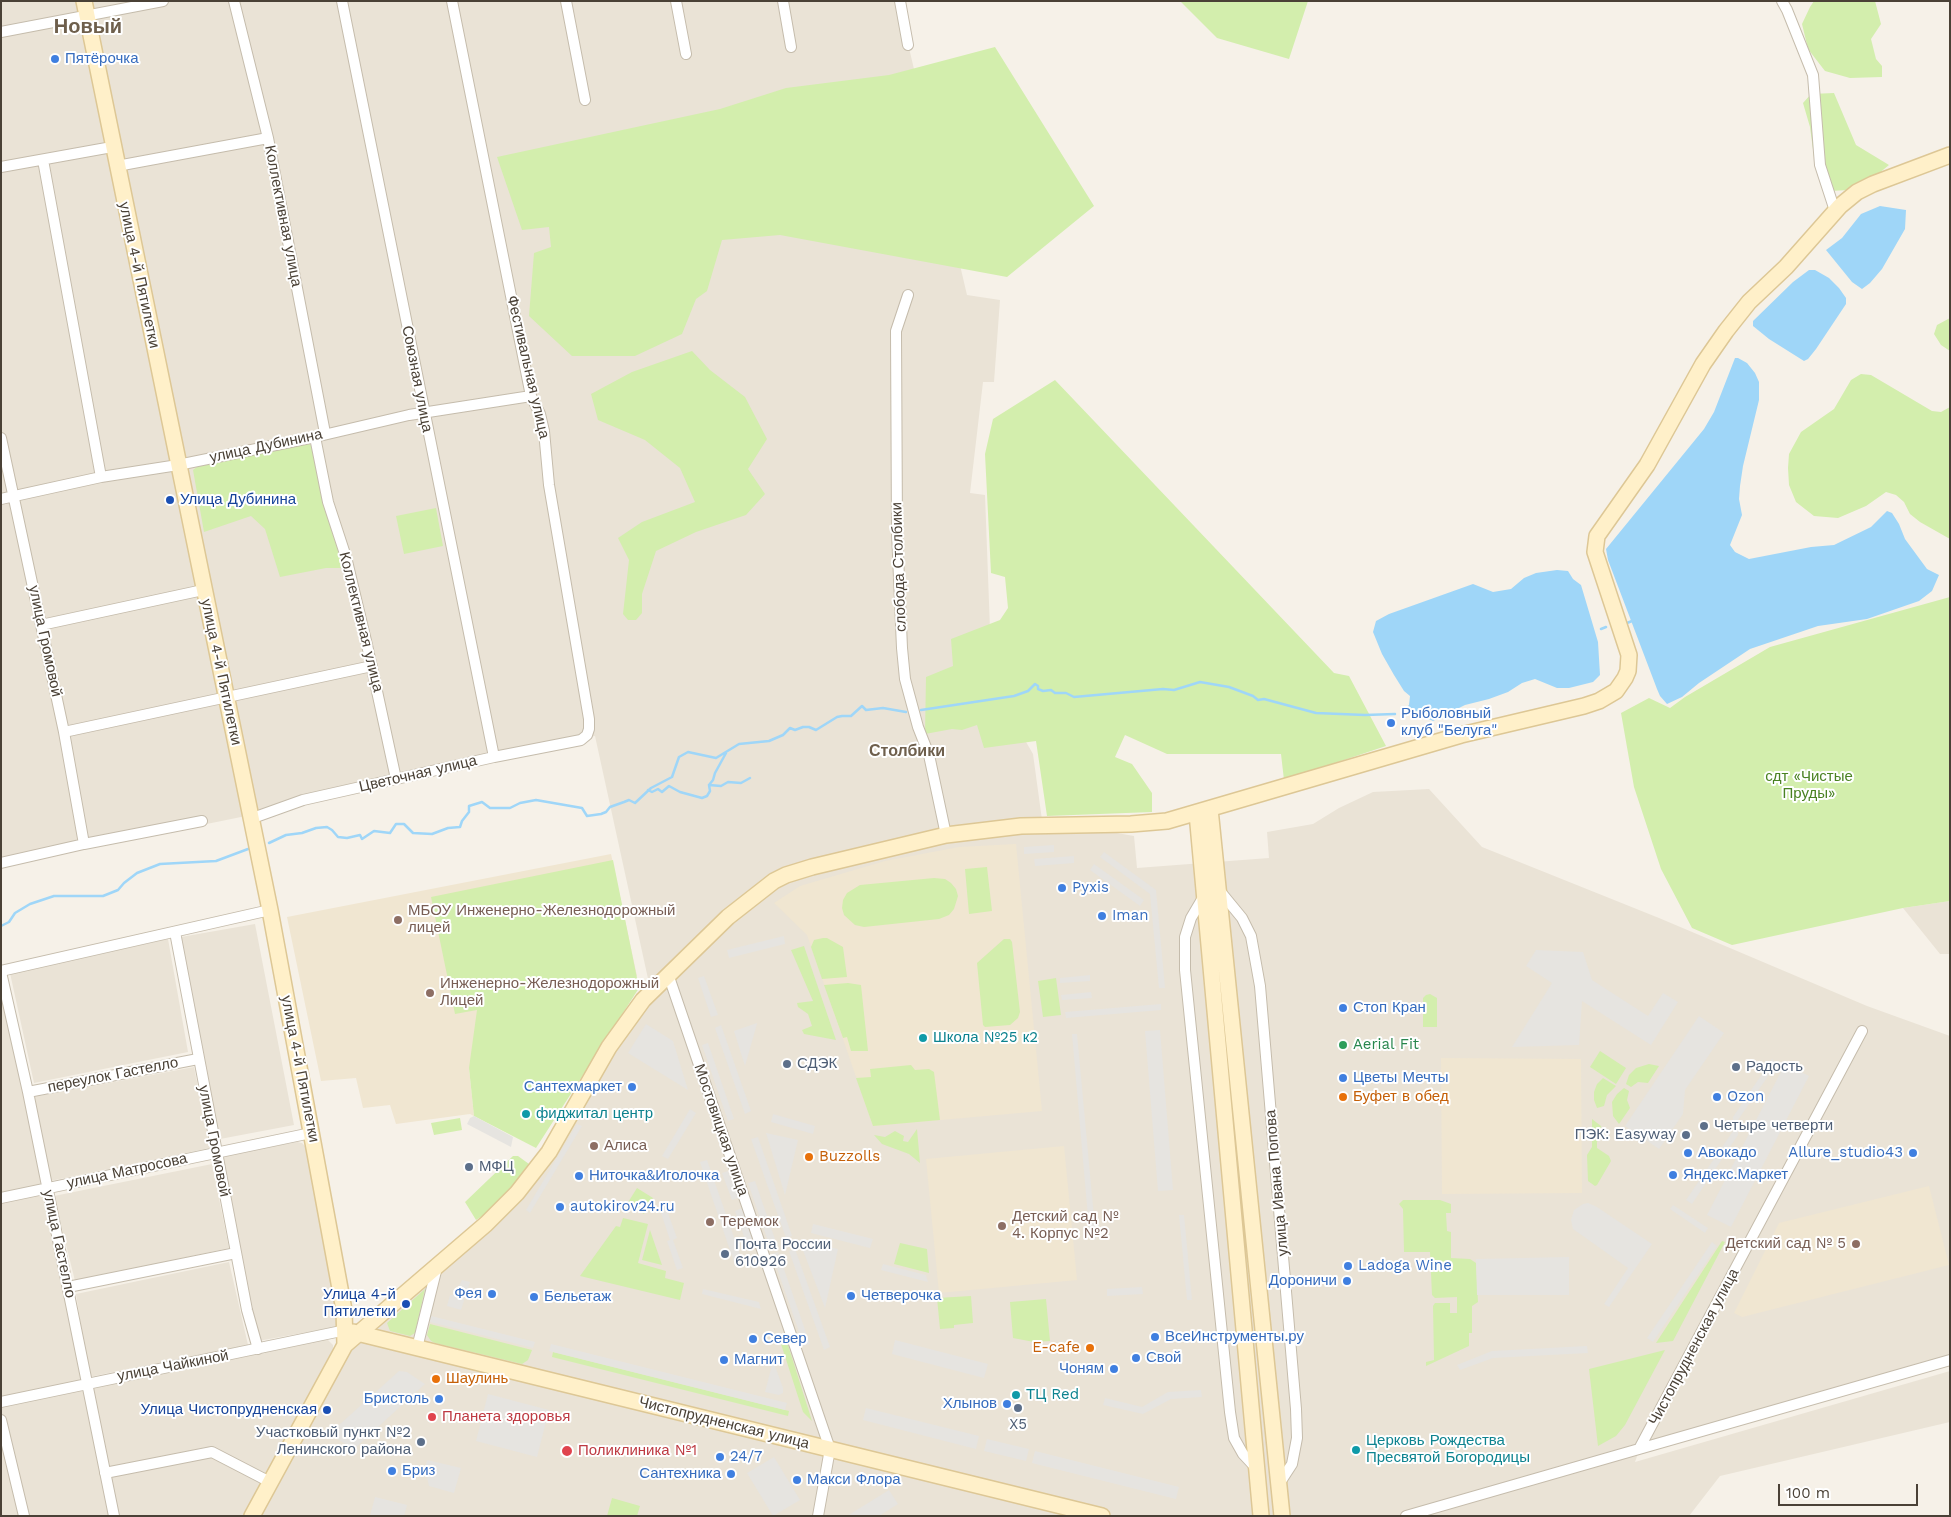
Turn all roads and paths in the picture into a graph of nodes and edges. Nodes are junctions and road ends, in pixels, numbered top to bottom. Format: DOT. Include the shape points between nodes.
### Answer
graph roads {
  1 [pos="84,1"];
  2 [pos="163,1"];
  3 [pos="234,1"];
  4 [pos="342,1"];
  5 [pos="452,1"];
  6 [pos="566,1"];
  7 [pos="676,1"];
  8 [pos="783,1"];
  9 [pos="900,1"];
  10 [pos="1782,1"];
  11 [pos="87,17"];
  12 [pos="1,32"];
  13 [pos="908,45"];
  14 [pos="790,46"];
  15 [pos="686,54"];
  16 [pos="585,100"];
  17 [pos="268,138"];
  18 [pos="112,147"];
  19 [pos="1949,156"];
  20 [pos="43,160"];
  21 [pos="117,166"];
  22 [pos="1,167"];
  23 [pos="1836,211"];
  24 [pos="908,295"];
  25 [pos="531,396"];
  26 [pos="424,413"];
  27 [pos="320,435"];
  28 [pos="1,438"];
  29 [pos="178,465"];
  30 [pos="101,477"];
  31 [pos="14,497"];
  32 [pos="1,499"];
  33 [pos="203,590"];
  34 [pos="41,625"];
  35 [pos="372,666"];
  36 [pos="228,699"];
  37 [pos="64,732"];
  38 [pos="587,735"];
  39 [pos="494,757"];
  40 [pos="396,779"];
  41 [pos="1204,811"];
  42 [pos="250,819"];
  43 [pos="202,821"];
  44 [pos="946,834"];
  45 [pos="84,844"];
  46 [pos="1,863"];
  47 [pos="1218,890"];
  48 [pos="1204,896"];
  49 [pos="270,910"];
  50 [pos="174,932"];
  51 [pos="1,972"];
  52 [pos="668,974"];
  53 [pos="1862,1031"];
  54 [pos="198,1058"];
  55 [pos="28,1092"];
  56 [pos="311,1133"];
  57 [pos="216,1153"];
  58 [pos="46,1188"];
  59 [pos="1,1198"];
  60 [pos="236,1253"];
  61 [pos="437,1266"];
  62 [pos="68,1287"];
  63 [pos="350,1336"];
  64 [pos="417,1348"];
  65 [pos="258,1349"];
  66 [pos="1950,1360"];
  67 [pos="88,1383"];
  68 [pos="1,1402"];
  69 [pos="1,1420"];
  70 [pos="830,1449"];
  71 [pos="1639,1449"];
  72 [pos="1257,1469"];
  73 [pos="105,1473"];
  74 [pos="270,1482"];
  75 [pos="1278,1484"];
  76 [pos="24,1516"];
  77 [pos="114,1516"];
  78 [pos="252,1516"];
  79 [pos="818,1516"];
  80 [pos="1102,1516"];
  81 [pos="1261,1516"];
  82 [pos="1282,1516"];
  83 [pos="1406,1516"];
  1 -- 11 [label="main road, улица 4-й Пятилетки"];
  2 -- 11 [label="street"];
  3 -- 17 [label="street, Коллективная улица"];
  4 -- 26 [label="street, Союзная улица"];
  5 -- 25 [label="street, Фестивальная улица"];
  6 -- 16 [label="street"];
  7 -- 15 [label="street"];
  8 -- 14 [label="street"];
  9 -- 13 [label="street"];
  10 -- 23 [label="street" via="1813,75 1820,165"];
  11 -- 12 [label="street"];
  11 -- 18 [label="main road, улица 4-й Пятилетки"];
  17 -- 21 [label="street"];
  17 -- 27 [label="street, Коллективная улица"];
  18 -- 20 [label="street"];
  18 -- 21 [label="main road, улица 4-й Пятилетки"];
  19 -- 23 [label="main road" via="1873,184 1857,192"];
  20 -- 22 [label="street"];
  20 -- 30 [label="street"];
  21 -- 29 [label="main road, улица 4-й Пятилетки"];
  23 -- 41 [label="main road" via="1726,330 1703,364 1647,465 1597,536 1595,552 1629,655 1628,671 1616,691 1584,706 1461,735"];
  24 -- 44 [label="street, слобода Столбики" via="896,331 897,532 902,648 905,679 929,755"];
  25 -- 26 [label="street, улица Дубинина"];
  25 -- 38 [label="street, Фестивальная улица" via="544,431 550,495 589,720"];
  26 -- 27 [label="street, улица Дубинина"];
  26 -- 39 [label="street, Союзная улица"];
  27 -- 29 [label="street, улица Дубинина"];
  27 -- 35 [label="street, Коллективная улица" via="328,502 346,557"];
  28 -- 31 [label="street, улица Громовой"];
  29 -- 30 [label="street, улица Дубинина"];
  29 -- 33 [label="main road, улица 4-й Пятилетки"];
  30 -- 31 [label="street, улица Дубинина"];
  31 -- 32 [label="street, улица Дубинина"];
  31 -- 34 [label="street, улица Громовой"];
  33 -- 34 [label="street"];
  33 -- 36 [label="main road, улица 4-й Пятилетки"];
  34 -- 37 [label="street, улица Громовой"];
  35 -- 36 [label="street"];
  35 -- 40 [label="street, Коллективная улица"];
  36 -- 37 [label="street"];
  36 -- 42 [label="main road, улица 4-й Пятилетки"];
  37 -- 45 [label="street, улица Громовой"];
  38 -- 39 [label="street, Цветочная улица" via="570,743"];
  39 -- 40 [label="street, Цветочная улица"];
  40 -- 42 [label="street, Цветочная улица" via="303,800"];
  41 -- 44 [label="main road" via="1150,823 1021,826"];
  41 -- 47 [label="main road, улица Ивана Попова"];
  41 -- 48 [label="main road"];
  42 -- 49 [label="main road, улица 4-й Пятилетки"];
  43 -- 45 [label="street"];
  44 -- 52 [label="main road" via="851,856 780,878 728,917"];
  45 -- 46 [label="street"];
  47 -- 75 [label="main road, улица Ивана Попова"];
  47 -- 75 [label="street, улица Ивана Попова" via="1242,918 1251,936 1260,986 1296,1408 1297,1438 1292,1464"];
  48 -- 72 [label="main road"];
  48 -- 72 [label="street" via="1191,918 1185,937 1185,970 1230,1412 1234,1438"];
  49 -- 50 [label="street"];
  49 -- 56 [label="main road, улица 4-й Пятилетки"];
  50 -- 51 [label="street"];
  50 -- 54 [label="street, улица Громовой"];
  51 -- 55 [label="street, улица Гастелло"];
  52 -- 61 [label="main road" via="643,1000 609,1046 549,1152 532,1175 486,1224"];
  52 -- 70 [label="street, Мостовицкая улица"];
  53 -- 71 [label="street, Чистопрудненская улица"];
  54 -- 55 [label="street, переулок Гастелло"];
  54 -- 57 [label="street, улица Громовой"];
  55 -- 58 [label="street, улица Гастелло"];
  56 -- 57 [label="street, улица Матросова"];
  56 -- 63 [label="main road, улица 4-й Пятилетки"];
  57 -- 58 [label="street, улица Матросова"];
  57 -- 60 [label="street, улица Громовой"];
  58 -- 59 [label="street, улица Матросова"];
  58 -- 62 [label="street, улица Гастелло"];
  60 -- 62 [label="street"];
  60 -- 65 [label="street, улица Громовой"];
  61 -- 63 [label="main road"];
  61 -- 64 [label="street"];
  62 -- 67 [label="street, улица Гастелло"];
  63 -- 64 [label="main road, Чистопрудненская улица"];
  63 -- 65 [label="street, улица Чайкиной"];
  63 -- 74 [label="main road"];
  64 -- 70 [label="main road, Чистопрудненская улица"];
  65 -- 67 [label="street, улица Чайкиной"];
  66 -- 71 [label="street"];
  67 -- 68 [label="street, улица Чайкиной"];
  67 -- 73 [label="street, улица Гастелло"];
  69 -- 76 [label="street"];
  70 -- 79 [label="street, Мостовицкая улица"];
  70 -- 80 [label="main road, Чистопрудненская улица"];
  71 -- 83 [label="street"];
  72 -- 81 [label="main road"];
  73 -- 74 [label="street" via="212,1452"];
  73 -- 77 [label="street, улица Гастелло"];
  74 -- 78 [label="main road"];
  75 -- 82 [label="main road, улица Ивана Попова"];
}
